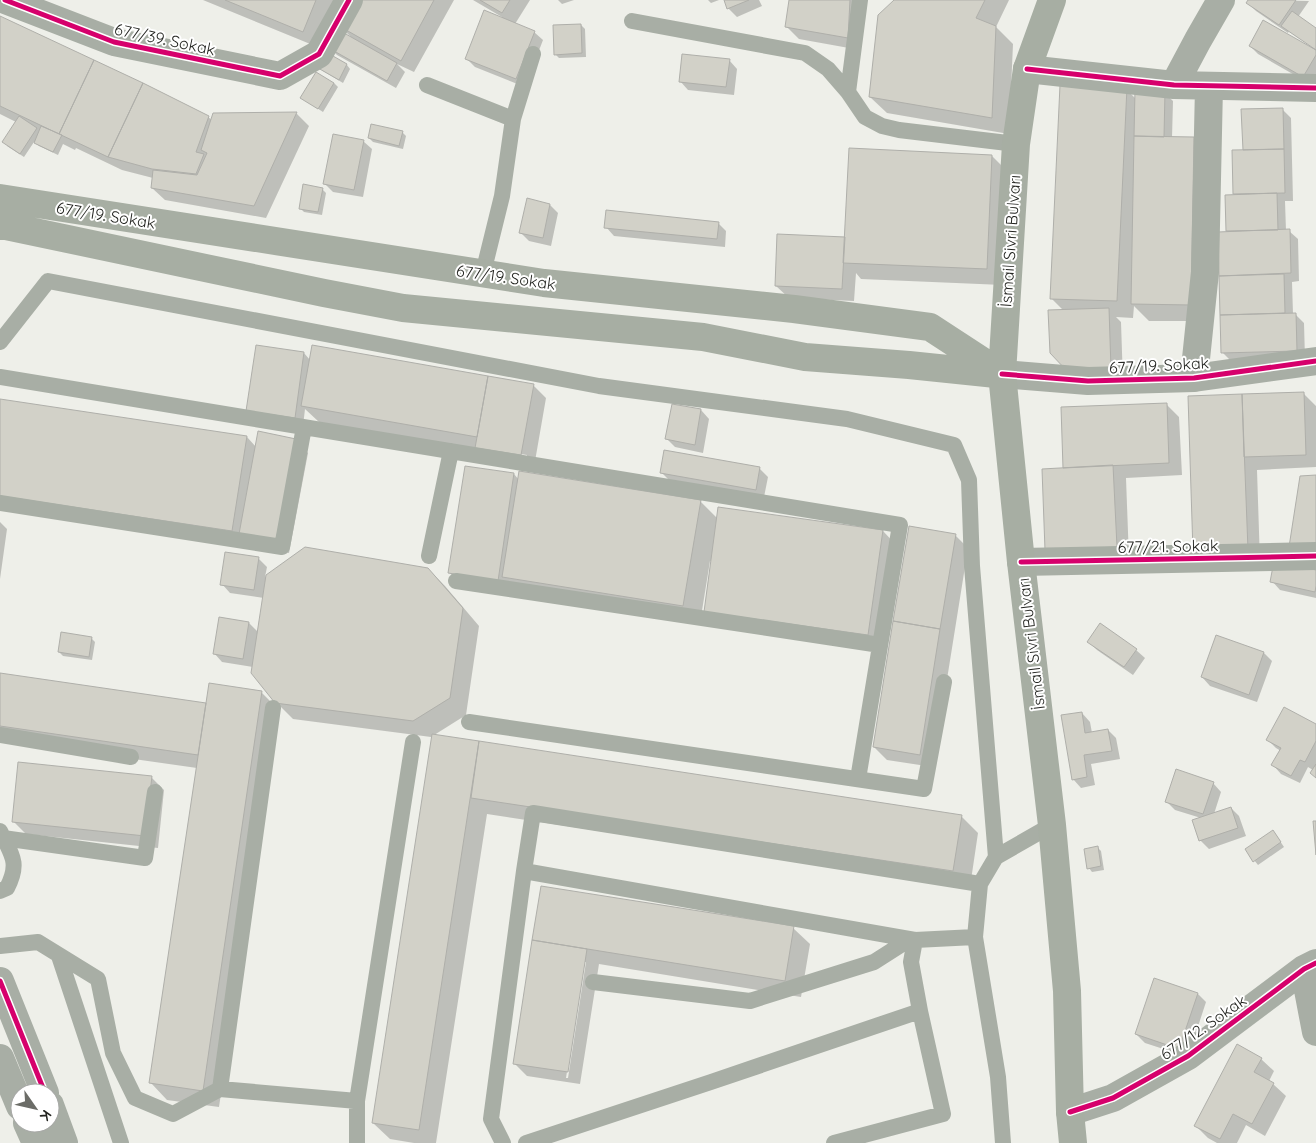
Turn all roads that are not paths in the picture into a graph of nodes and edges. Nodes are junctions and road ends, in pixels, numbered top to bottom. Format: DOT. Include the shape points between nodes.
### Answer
graph roads {
  1 [pos="5,0"];
  2 [pos="349,0"];
  3 [pos="860,0"];
  4 [pos="1052,0"];
  5 [pos="1222,0"];
  6 [pos="632,21"];
  7 [pos="533,54"];
  8 [pos="1028,69"];
  9 [pos="427,85"];
  10 [pos="1174,85"];
  11 [pos="1209,86"];
  12 [pos="1316,88"];
  13 [pos="848,92"];
  14 [pos="513,119"];
  15 [pos="1016,144"];
  16 [pos="0,198"];
  17 [pos="0,226"];
  18 [pos="483,273"];
  19 [pos="0,342"];
  20 [pos="1316,361"];
  21 [pos="1002,374"];
  22 [pos="0,377"];
  23 [pos="1194,378"];
  24 [pos="304,427"];
  25 [pos="450,451"];
  26 [pos="0,503"];
  27 [pos="429,556"];
  28 [pos="1316,556"];
  29 [pos="1021,562"];
  30 [pos="456,581"];
  31 [pos="880,645"];
  32 [pos="944,682"];
  33 [pos="273,708"];
  34 [pos="469,722"];
  35 [pos="0,735"];
  36 [pos="413,742"];
  37 [pos="131,757"];
  38 [pos="858,779"];
  39 [pos="155,792"];
  40 [pos="1052,825"];
  41 [pos="2,835"];
  42 [pos="996,857"];
  43 [pos="524,871"];
  44 [pos="980,884"];
  45 [pos="0,891"];
  46 [pos="975,937"];
  47 [pos="912,939"];
  48 [pos="0,946"];
  49 [pos="60,956"];
  50 [pos="1310,966"];
  51 [pos="0,981"];
  52 [pos="593,982"];
  53 [pos="920,1011"];
  54 [pos="1316,1032"];
  55 [pos="0,1058"];
  56 [pos="10,1083"];
  57 [pos="42,1083"];
  58 [pos="220,1089"];
  59 [pos="357,1101"];
  60 [pos="1070,1112"];
  61 [pos="357,1139"];
  62 [pos="121,1143"];
  63 [pos="503,1143"];
  64 [pos="526,1143"];
  65 [pos="834,1143"];
  66 [pos="1003,1143"];
  67 [pos="1072,1143"];
  1 -- 2 [label="street, 677/39. Sokak" via="114,42 280,76 319,54"];
  3 -- 13 [label="lane"];
  4 -- 8 [label="main road, İsmail Sivri Bulvarı"];
  5 -- 10 [label="street"];
  6 -- 13 [label="lane" via="805,53 828,68"];
  7 -- 14 [label="lane"];
  8 -- 10 [label="street"];
  8 -- 15 [label="main road, İsmail Sivri Bulvarı"];
  9 -- 14 [label="lane"];
  10 -- 11 [label="street"];
  11 -- 12 [label="street"];
  11 -- 23 [label="street" via="1205,272"];
  13 -- 15 [label="lane" via="864,117 882,126"];
  14 -- 18 [label="lane" via="502,196"];
  15 -- 21 [label="main road, İsmail Sivri Bulvarı"];
  16 -- 18 [label="main road, 677/19. Sokak"];
  17 -- 21 [label="main road, 677/19. Sokak" via="403,308 703,337 805,357"];
  18 -- 21 [label="main road, 677/19. Sokak" via="544,283 930,327"];
  19 -- 42 [label="lane" via="48,281 599,386 847,419 954,445 969,480 972,566"];
  20 -- 23 [label="street, 677/19. Sokak"];
  21 -- 23 [label="street, 677/19. Sokak" via="1088,380"];
  21 -- 29 [label="main road, İsmail Sivri Bulvarı"];
  22 -- 24 [label="lane"];
  24 -- 25 [label="lane"];
  24 -- 26 [label="lane" via="282,547"];
  25 -- 27 [label="lane"];
  25 -- 31 [label="lane" via="900,525"];
  28 -- 29 [label="street, 677/21. Sokak"];
  29 -- 40 [label="main road, İsmail Sivri Bulvarı"];
  30 -- 31 [label="lane"];
  31 -- 38 [label="lane"];
  32 -- 38 [label="lane" via="924,789"];
  33 -- 58 [label="lane"];
  34 -- 38 [label="lane"];
  35 -- 37 [label="lane"];
  36 -- 59 [label="lane"];
  39 -- 41 [label="lane" via="145,858"];
  40 -- 42 [label="lane"];
  40 -- 60 [label="main road, İsmail Sivri Bulvarı" via="1067,991"];
  41 -- 45 [label="lane" via="14,858 13,876 7,888"];
  42 -- 44 [label="lane"];
  43 -- 44 [label="lane" via="533,813"];
  43 -- 47 [label="lane"];
  43 -- 63 [label="lane" via="491,1119"];
  44 -- 46 [label="lane"];
  46 -- 47 [label="lane"];
  46 -- 66 [label="lane" via="998,1077"];
  47 -- 52 [label="lane" via="874,962 750,1001"];
  47 -- 53 [label="lane" via="911,962"];
  48 -- 49 [label="lane" via="38,942"];
  49 -- 58 [label="lane" via="98,979 113,1053 135,1098 173,1114"];
  49 -- 62 [label="lane"];
  50 -- 54 [label="street"];
  50 -- 60 [label="street, 677/12. Sokak" via="1188,1056 1113,1098"];
  51 -- 57 [label="street"];
  53 -- 64 [label="lane"];
  53 -- 65 [label="lane" via="943,1114"];
  55 -- 56 [label="street"];
  58 -- 59 [label="lane"];
  59 -- 61 [label="lane"];
  60 -- 67 [label="main road, İsmail Sivri Bulvarı"];
}
